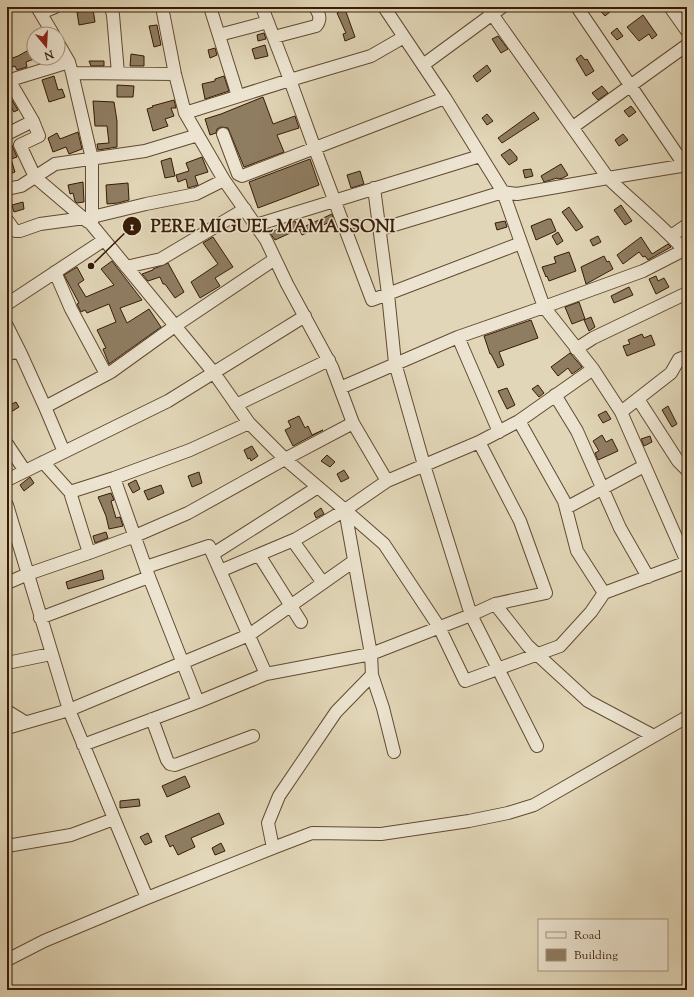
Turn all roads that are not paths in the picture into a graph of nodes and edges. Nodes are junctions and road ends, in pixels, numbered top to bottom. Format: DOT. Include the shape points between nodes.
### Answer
graph roads {
  1 [pos="55,7"];
  2 [pos="111,7"];
  3 [pos="162,7"];
  4 [pos="210,7"];
  5 [pos="262,7"];
  6 [pos="315,7"];
  7 [pos="384,7"];
  8 [pos="577,7"];
  9 [pos="670,7"];
  10 [pos="493,9"];
  11 [pos="39,10"];
  12 [pos="268,22"];
  13 [pos="48,26"];
  14 [pos="687,32"];
  15 [pos="218,36"];
  16 [pos="274,37"];
  17 [pos="404,37"];
  18 [pos="687,45"];
  19 [pos="66,60"];
  20 [pos="423,65"];
  21 [pos="70,68"];
  22 [pos="118,73"];
  23 [pos="175,74"];
  24 [pos="290,80"];
  25 [pos="8,81"];
  26 [pos="630,86"];
  27 [pos="238,96"];
  28 [pos="445,98"];
  29 [pos="185,113"];
  30 [pos="33,121"];
  31 [pos="573,127"];
  32 [pos="7,134"];
  33 [pos="223,134"];
  34 [pos="198,135"];
  35 [pos="315,149"];
  36 [pos="480,156"];
  37 [pos="92,159"];
  38 [pos="686,167"];
  39 [pos="35,177"];
  40 [pos="608,178"];
  41 [pos="224,180"];
  42 [pos="374,188"];
  43 [pos="7,189"];
  44 [pos="503,192"];
  45 [pos="334,201"];
  46 [pos="245,209"];
  47 [pos="7,220"];
  48 [pos="89,220"];
  49 [pos="256,225"];
  50 [pos="687,225"];
  51 [pos="381,229"];
  52 [pos="671,236"];
  53 [pos="104,240"];
  54 [pos="521,243"];
  55 [pos="686,251"];
  56 [pos="275,259"];
  57 [pos="126,267"];
  58 [pos="55,272"];
  59 [pos="687,293"];
  60 [pos="388,294"];
  61 [pos="8,299"];
  62 [pos="544,308"];
  63 [pos="305,316"];
  64 [pos="7,326"];
  65 [pos="175,326"];
  66 [pos="458,337"];
  67 [pos="576,348"];
  68 [pos="21,354"];
  69 [pos="7,355"];
  70 [pos="687,356"];
  71 [pos="329,360"];
  72 [pos="395,363"];
  73 [pos="592,369"];
  74 [pos="214,373"];
  75 [pos="106,374"];
  76 [pos="340,388"];
  77 [pos="555,395"];
  78 [pos="638,399"];
  79 [pos="236,405"];
  80 [pos="45,407"];
  81 [pos="621,412"];
  82 [pos="519,421"];
  83 [pos="249,423"];
  84 [pos="353,423"];
  85 [pos="499,432"];
  86 [pos="479,442"];
  87 [pos="7,444"];
  88 [pos="64,452"];
  89 [pos="285,459"];
  90 [pos="43,462"];
  91 [pos="424,465"];
  92 [pos="644,466"];
  93 [pos="687,470"];
  94 [pos="25,471"];
  95 [pos="114,478"];
  96 [pos="7,480"];
  97 [pos="387,481"];
  98 [pos="318,487"];
  99 [pos="602,488"];
  100 [pos="70,492"];
  101 [pos="7,505"];
  102 [pos="566,508"];
  103 [pos="345,510"];
  104 [pos="135,536"];
  105 [pos="293,540"];
  106 [pos="89,553"];
  107 [pos="213,554"];
  108 [pos="259,555"];
  109 [pos="354,561"];
  110 [pos="687,562"];
  111 [pos="220,571"];
  112 [pos="147,572"];
  113 [pos="28,574"];
  114 [pos="648,577"];
  115 [pos="7,583"];
  116 [pos="323,583"];
  117 [pos="604,593"];
  118 [pos="495,604"];
  119 [pos="291,606"];
  120 [pos="470,615"];
  121 [pos="40,618"];
  122 [pos="301,622"];
  123 [pos="439,627"];
  124 [pos="249,635"];
  125 [pos="52,654"];
  126 [pos="371,654"];
  127 [pos="537,654"];
  128 [pos="182,662"];
  129 [pos="7,663"];
  130 [pos="497,669"];
  131 [pos="266,674"];
  132 [pos="372,675"];
  133 [pos="198,702"];
  134 [pos="68,710"];
  135 [pos="7,711"];
  136 [pos="687,717"];
  137 [pos="152,719"];
  138 [pos="25,722"];
  139 [pos="7,728"];
  140 [pos="253,736"];
  141 [pos="654,736"];
  142 [pos="83,744"];
  143 [pos="537,746"];
  144 [pos="394,752"];
  145 [pos="114,819"];
  146 [pos="7,846"];
  147 [pos="273,848"];
  148 [pos="147,898"];
  149 [pos="7,960"];
  1 -- 11 [label="street"];
  2 -- 22 [label="street"];
  3 -- 23 [label="street"];
  4 -- 15 [label="street"];
  5 -- 12 [label="street"];
  6 -- 16 [label="street" via="320,16 316,26"];
  7 -- 17 [label="street"];
  8 -- 26 [label="street"];
  9 -- 14 [label="street"];
  10 -- 20 [label="street"];
  10 -- 31 [label="street"];
  11 -- 13 [label="street"];
  12 -- 15 [label="street"];
  12 -- 16 [label="street"];
  15 -- 27 [label="street"];
  16 -- 24 [label="street"];
  17 -- 20 [label="street"];
  17 -- 24 [label="street" via="371,56"];
  18 -- 26 [label="street"];
  19 -- 21 [label="street"];
  20 -- 28 [label="street"];
  21 -- 22 [label="street"];
  21 -- 25 [label="street"];
  21 -- 37 [label="street"];
  22 -- 23 [label="street"];
  23 -- 29 [label="street"];
  24 -- 27 [label="street"];
  24 -- 35 [label="street"];
  25 -- 30 [label="street"];
  26 -- 31 [label="street"];
  26 -- 38 [label="street"];
  27 -- 29 [label="street"];
  28 -- 35 [label="street"];
  28 -- 36 [label="street"];
  29 -- 34 [label="street"];
  30 -- 32 [label="street"];
  30 -- 39 [label="street" via="38,136 20,145"];
  31 -- 40 [label="street"];
  33 -- 35 [label="street" via="242,176"];
  34 -- 37 [label="street" via="145,151"];
  34 -- 41 [label="street"];
  35 -- 45 [label="street"];
  36 -- 42 [label="street"];
  36 -- 44 [label="street"];
  37 -- 39 [label="street" via="54,164"];
  37 -- 48 [label="street"];
  38 -- 40 [label="street"];
  39 -- 43 [label="street" via="21,186"];
  39 -- 48 [label="street"];
  40 -- 44 [label="street" via="517,194"];
  40 -- 52 [label="street"];
  41 -- 46 [label="street"];
  41 -- 48 [label="street" via="196,194 146,204"];
  42 -- 45 [label="street"];
  42 -- 51 [label="street"];
  44 -- 51 [label="street"];
  44 -- 54 [label="street"];
  45 -- 49 [label="street"];
  45 -- 60 [label="street" via="372,300"];
  46 -- 49 [label="street"];
  46 -- 57 [label="street" via="161,259"];
  47 -- 48 [label="street" via="15,231 20,231 40,224"];
  48 -- 53 [label="street"];
  49 -- 56 [label="street"];
  50 -- 52 [label="street"];
  51 -- 60 [label="street"];
  52 -- 55 [label="street"];
  53 -- 57 [label="street"];
  53 -- 58 [label="street"];
  54 -- 60 [label="street"];
  54 -- 62 [label="street"];
  55 -- 62 [label="street" via="643,271"];
  56 -- 63 [label="street"];
  56 -- 65 [label="street"];
  57 -- 65 [label="street"];
  58 -- 61 [label="street"];
  58 -- 75 [label="street" via="71,309"];
  59 -- 67 [label="street"];
  60 -- 72 [label="street"];
  62 -- 66 [label="street"];
  62 -- 67 [label="street"];
  63 -- 71 [label="street"];
  63 -- 74 [label="street"];
  64 -- 68 [label="street"];
  65 -- 74 [label="street"];
  65 -- 75 [label="street"];
  66 -- 72 [label="street"];
  66 -- 85 [label="street"];
  67 -- 73 [label="street"];
  68 -- 69 [label="street" via="14,352"];
  68 -- 80 [label="street"];
  70 -- 78 [label="street" via="679,359 671,373"];
  71 -- 76 [label="street"];
  71 -- 79 [label="street"];
  72 -- 76 [label="street"];
  72 -- 91 [label="street"];
  73 -- 77 [label="street"];
  73 -- 81 [label="street"];
  74 -- 79 [label="street"];
  74 -- 88 [label="street" via="168,401"];
  75 -- 80 [label="street"];
  76 -- 84 [label="street"];
  77 -- 82 [label="street"];
  77 -- 99 [label="street" via="577,431"];
  78 -- 81 [label="street"];
  78 -- 93 [label="street" via="678,461"];
  79 -- 83 [label="street"];
  80 -- 88 [label="street"];
  81 -- 92 [label="street"];
  82 -- 85 [label="street"];
  82 -- 102 [label="street"];
  83 -- 89 [label="street"];
  83 -- 95 [label="street" via="190,450"];
  84 -- 89 [label="street"];
  84 -- 97 [label="street"];
  85 -- 86 [label="street"];
  86 -- 91 [label="street"];
  86 -- 118 [label="street" via="520,521 546,593"];
  87 -- 94 [label="street"];
  88 -- 90 [label="street"];
  89 -- 98 [label="street"];
  89 -- 104 [label="street" via="188,513"];
  90 -- 94 [label="street"];
  90 -- 100 [label="street"];
  91 -- 97 [label="street"];
  91 -- 120 [label="street"];
  92 -- 99 [label="street"];
  92 -- 110 [label="street"];
  94 -- 96 [label="street"];
  95 -- 100 [label="street"];
  95 -- 104 [label="street"];
  97 -- 103 [label="street"];
  98 -- 103 [label="street"];
  98 -- 107 [label="street"];
  99 -- 102 [label="street"];
  99 -- 114 [label="street" via="620,528"];
  100 -- 106 [label="street"];
  101 -- 113 [label="street"];
  102 -- 117 [label="street" via="576,551"];
  103 -- 105 [label="street"];
  103 -- 109 [label="street"];
  103 -- 123 [label="street" via="384,544"];
  104 -- 106 [label="street"];
  104 -- 112 [label="street"];
  105 -- 108 [label="street"];
  105 -- 116 [label="street"];
  106 -- 113 [label="street"];
  107 -- 111 [label="street"];
  107 -- 112 [label="street" via="209,546"];
  108 -- 111 [label="street"];
  108 -- 119 [label="street"];
  109 -- 116 [label="street"];
  109 -- 126 [label="street"];
  110 -- 114 [label="street"];
  111 -- 124 [label="street"];
  112 -- 121 [label="street"];
  112 -- 128 [label="street"];
  113 -- 115 [label="street"];
  113 -- 121 [label="street"];
  114 -- 117 [label="street"];
  116 -- 119 [label="street"];
  117 -- 127 [label="street" via="591,612 560,646"];
  118 -- 120 [label="street"];
  118 -- 127 [label="street"];
  119 -- 122 [label="street"];
  119 -- 124 [label="street"];
  120 -- 123 [label="street"];
  120 -- 130 [label="street"];
  121 -- 125 [label="street"];
  123 -- 126 [label="street"];
  123 -- 130 [label="street" via="465,681"];
  124 -- 128 [label="street"];
  124 -- 131 [label="street"];
  125 -- 129 [label="street"];
  125 -- 134 [label="street"];
  126 -- 131 [label="street"];
  126 -- 132 [label="street"];
  127 -- 130 [label="street"];
  127 -- 141 [label="street" via="588,701"];
  128 -- 133 [label="street"];
  128 -- 134 [label="street"];
  130 -- 143 [label="street"];
  131 -- 133 [label="street"];
  132 -- 144 [label="street"];
  132 -- 147 [label="street" via="336,712 279,796 268,822"];
  133 -- 137 [label="street"];
  134 -- 138 [label="street"];
  134 -- 142 [label="street"];
  135 -- 138 [label="street"];
  136 -- 141 [label="street"];
  137 -- 140 [label="street" via="167,760 175,765"];
  137 -- 142 [label="street"];
  138 -- 139 [label="street"];
  141 -- 147 [label="street" via="534,805 508,813 381,834 312,833"];
  142 -- 145 [label="street"];
  145 -- 146 [label="street" via="71,835"];
  145 -- 148 [label="street"];
  147 -- 148 [label="street"];
  148 -- 149 [label="street" via="44,941"];
}
